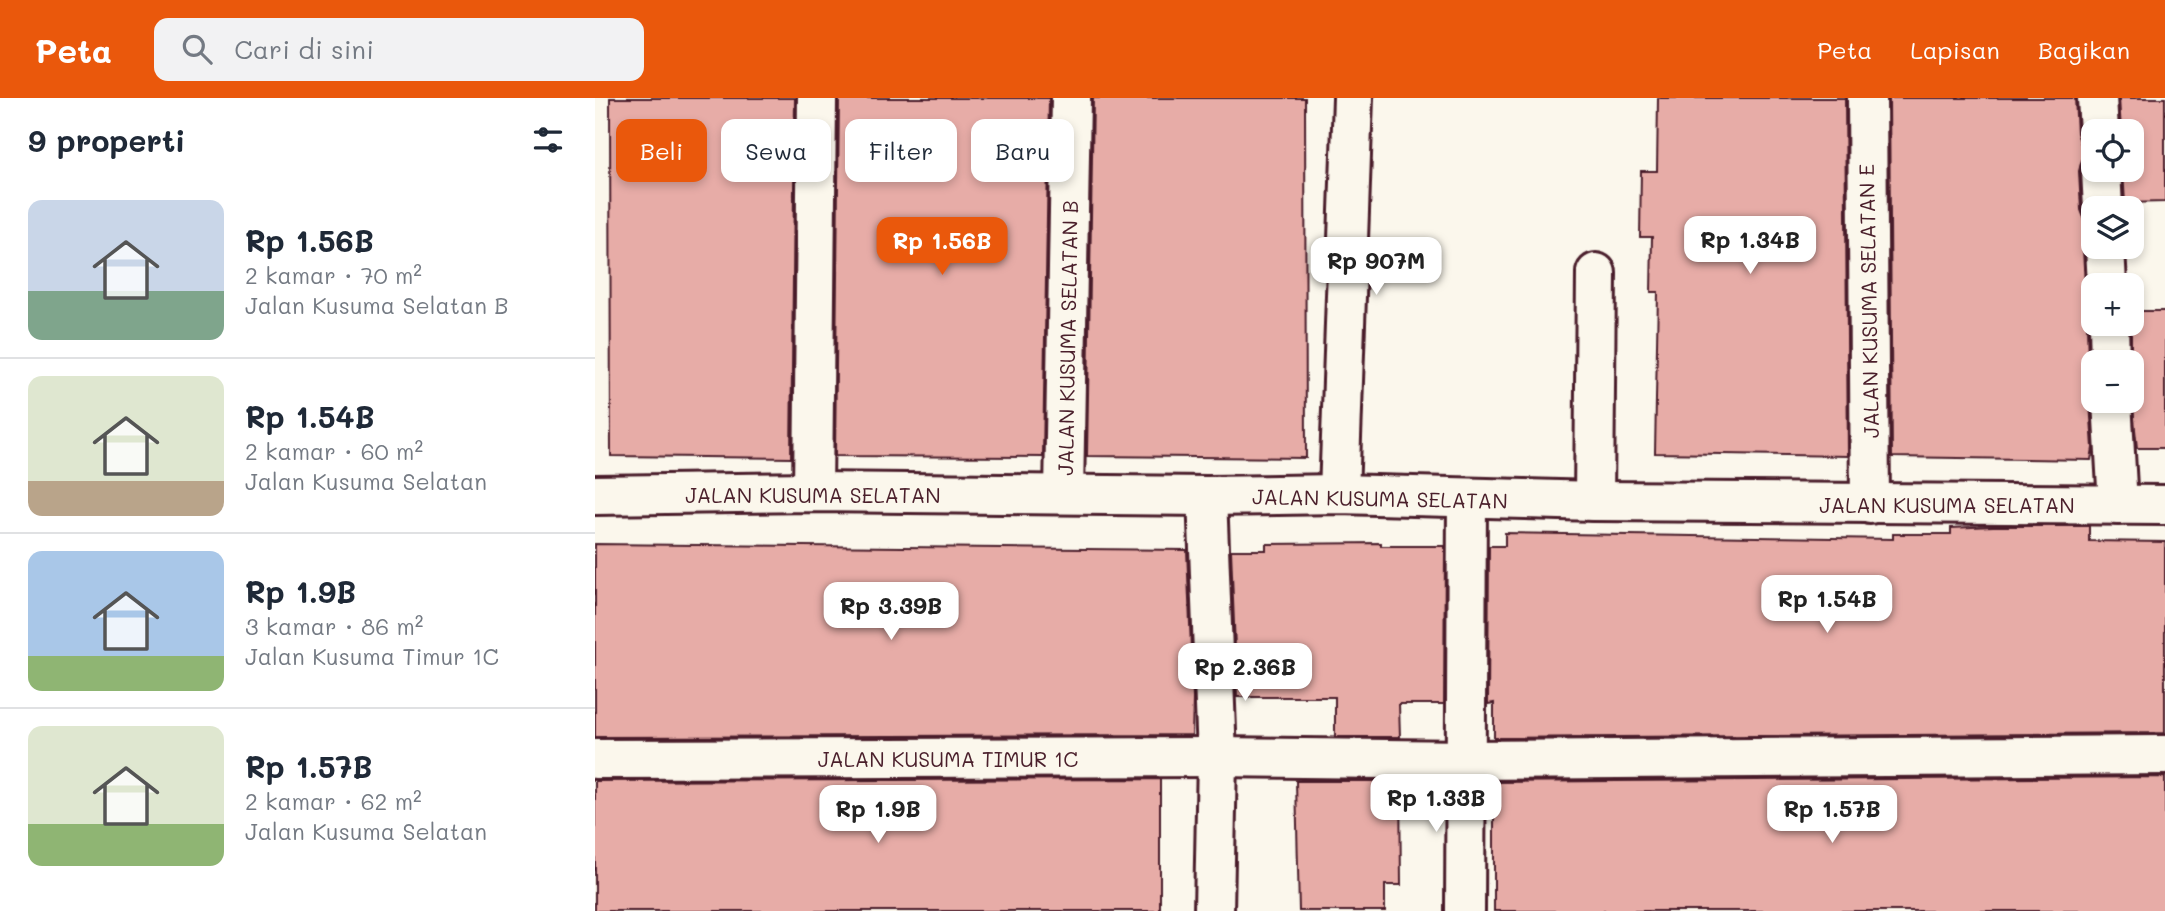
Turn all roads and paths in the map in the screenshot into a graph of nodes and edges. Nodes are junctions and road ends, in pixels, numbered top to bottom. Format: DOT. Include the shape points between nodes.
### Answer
graph roads {
  1 [pos="817,98"];
  2 [pos="1071,98"];
  3 [pos="1353,98"];
  4 [pos="1867,98"];
  5 [pos="2097,98"];
  6 [pos="2098,119"];
  7 [pos="1596,273"];
  8 [pos="2113,413"];
  9 [pos="813,492"];
  10 [pos="1064,494"];
  11 [pos="1339,494"];
  12 [pos="595,495"];
  13 [pos="1207,496"];
  14 [pos="1467,498"];
  15 [pos="1594,501"];
  16 [pos="1870,504"];
  17 [pos="2117,505"];
  18 [pos="2165,505"];
  19 [pos="2165,755"];
  20 [pos="1217,757"];
  21 [pos="595,759"];
  22 [pos="1467,760"];
  23 [pos="1214,911"];
  24 [pos="1465,911"];
  1 -- 9 [label="street"];
  2 -- 10 [label="street, JALAN KUSUMA SELATAN B"];
  3 -- 11 [label="street"];
  4 -- 16 [label="street, JALAN KUSUMA SELATAN E"];
  5 -- 6 [label="street"];
  7 -- 15 [label="street"];
  8 -- 17 [label="street"];
  9 -- 10 [label="street, JALAN KUSUMA SELATAN"];
  9 -- 12 [label="street, JALAN KUSUMA SELATAN"];
  10 -- 13 [label="street, JALAN KUSUMA SELATAN"];
  11 -- 13 [label="street, JALAN KUSUMA SELATAN"];
  11 -- 14 [label="street, JALAN KUSUMA SELATAN"];
  13 -- 20 [label="street"];
  14 -- 15 [label="street, JALAN KUSUMA SELATAN"];
  14 -- 22 [label="street"];
  15 -- 16 [label="street, JALAN KUSUMA SELATAN"];
  16 -- 17 [label="street, JALAN KUSUMA SELATAN"];
  17 -- 18 [label="street, JALAN KUSUMA SELATAN"];
  19 -- 22 [label="street, JALAN KUSUMA TIMUR 1C"];
  20 -- 21 [label="street, JALAN KUSUMA TIMUR 1C"];
  20 -- 22 [label="street, JALAN KUSUMA TIMUR 1C"];
  20 -- 23 [label="street"];
  22 -- 24 [label="street"];
}
